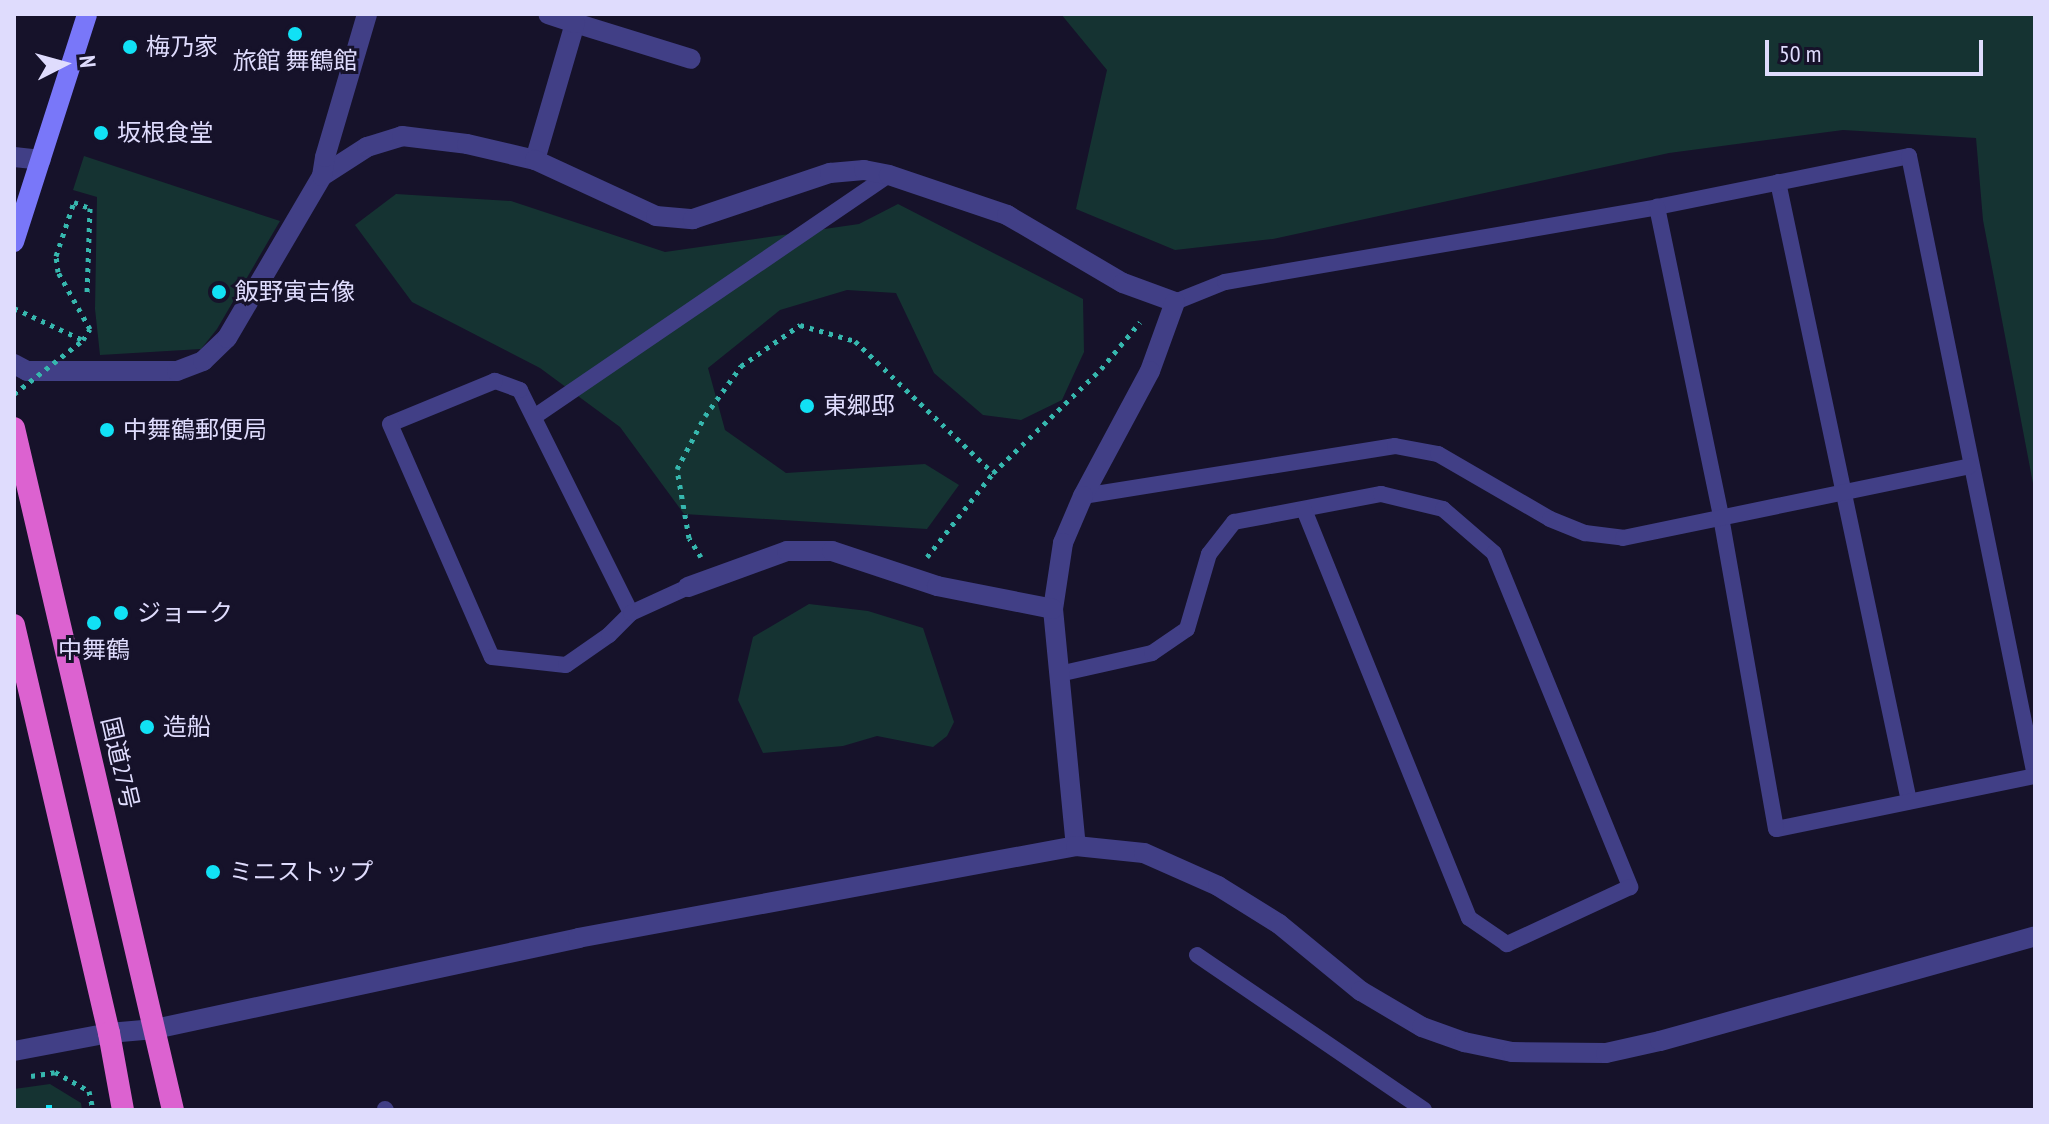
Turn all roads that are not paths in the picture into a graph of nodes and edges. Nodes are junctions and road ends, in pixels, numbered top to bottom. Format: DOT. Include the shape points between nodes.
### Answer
graph roads {
  1 [pos="87,14"];
  2 [pos="367,14"];
  3 [pos="548,14"];
  4 [pos="575,23"];
  5 [pos="691,59"];
  6 [pos="14,157"];
  7 [pos="41,160"];
  8 [pos="535,160"];
  9 [pos="889,175"];
  10 [pos="322,176"];
  11 [pos="1778,182"];
  12 [pos="1657,207"];
  13 [pos="14,242"];
  14 [pos="1168,299"];
  15 [pos="14,364"];
  16 [pos="534,417"];
  17 [pos="14,428"];
  18 [pos="1970,466"];
  19 [pos="1841,492"];
  20 [pos="1083,496"];
  21 [pos="1304,509"];
  22 [pos="1721,516"];
  23 [pos="688,587"];
  24 [pos="1053,609"];
  25 [pos="631,613"];
  26 [pos="14,625"];
  27 [pos="1059,674"];
  28 [pos="1909,801"];
  29 [pos="1076,846"];
  30 [pos="2035,936"];
  31 [pos="1197,955"];
  32 [pos="155,1029"];
  33 [pos="109,1033"];
  34 [pos="14,1051"];
  35 [pos="123,1110"];
  36 [pos="173,1110"];
  37 [pos="1424,1110"];
  1 -- 7 [label="main road"];
  2 -- 10 [label="street"];
  3 -- 4 [label="street"];
  4 -- 5 [label="street"];
  4 -- 8 [label="street"];
  6 -- 7 [label="street"];
  7 -- 13 [label="main road"];
  8 -- 9 [label="street" via="656,216 693,219 830,173 864,170"];
  8 -- 10 [label="street" via="402,136 367,147"];
  9 -- 14 [label="street" via="1007,215 1123,283"];
  9 -- 16 [label="lane"];
  10 -- 15 [label="street" via="227,338 203,361 177,371 27,371"];
  11 -- 12 [label="lane"];
  11 -- 18 [label="lane" via="1909,156"];
  11 -- 19 [label="lane"];
  12 -- 14 [label="lane" via="1225,282"];
  12 -- 22 [label="lane"];
  14 -- 20 [label="street" via="1150,371"];
  16 -- 25 [label="lane"];
  16 -- 25 [label="lane" via="520,390 495,381 390,424 492,657 566,665"];
  17 -- 32 [label="highway, 国道27号"];
  18 -- 19 [label="lane"];
  18 -- 28 [label="lane" via="2035,776"];
  19 -- 22 [label="lane"];
  19 -- 28 [label="lane"];
  20 -- 22 [label="lane" via="1395,446 1438,454 1550,519 1585,533 1623,538"];
  20 -- 24 [label="street" via="1063,543"];
  21 -- 21 [label="lane" via="1469,918 1507,944 1630,887 1494,553 1443,509 1396,497 1381,494"];
  21 -- 27 [label="lane" via="1234,522 1209,554 1187,629 1152,653"];
  22 -- 28 [label="lane" via="1776,829"];
  23 -- 24 [label="street" via="787,551 832,551 937,586"];
  23 -- 25 [label="lane"];
  24 -- 27 [label="street"];
  26 -- 33 [label="highway"];
  27 -- 29 [label="street"];
  29 -- 30 [label="street" via="1144,853 1218,886 1279,924 1361,991 1422,1027 1512,1052 1606,1053 1647,1044"];
  29 -- 32 [label="street" via="578,938"];
  31 -- 37 [label="lane"];
  32 -- 33 [label="street"];
  32 -- 36 [label="highway, 国道27号"];
  33 -- 34 [label="street"];
  33 -- 35 [label="highway"];
}
